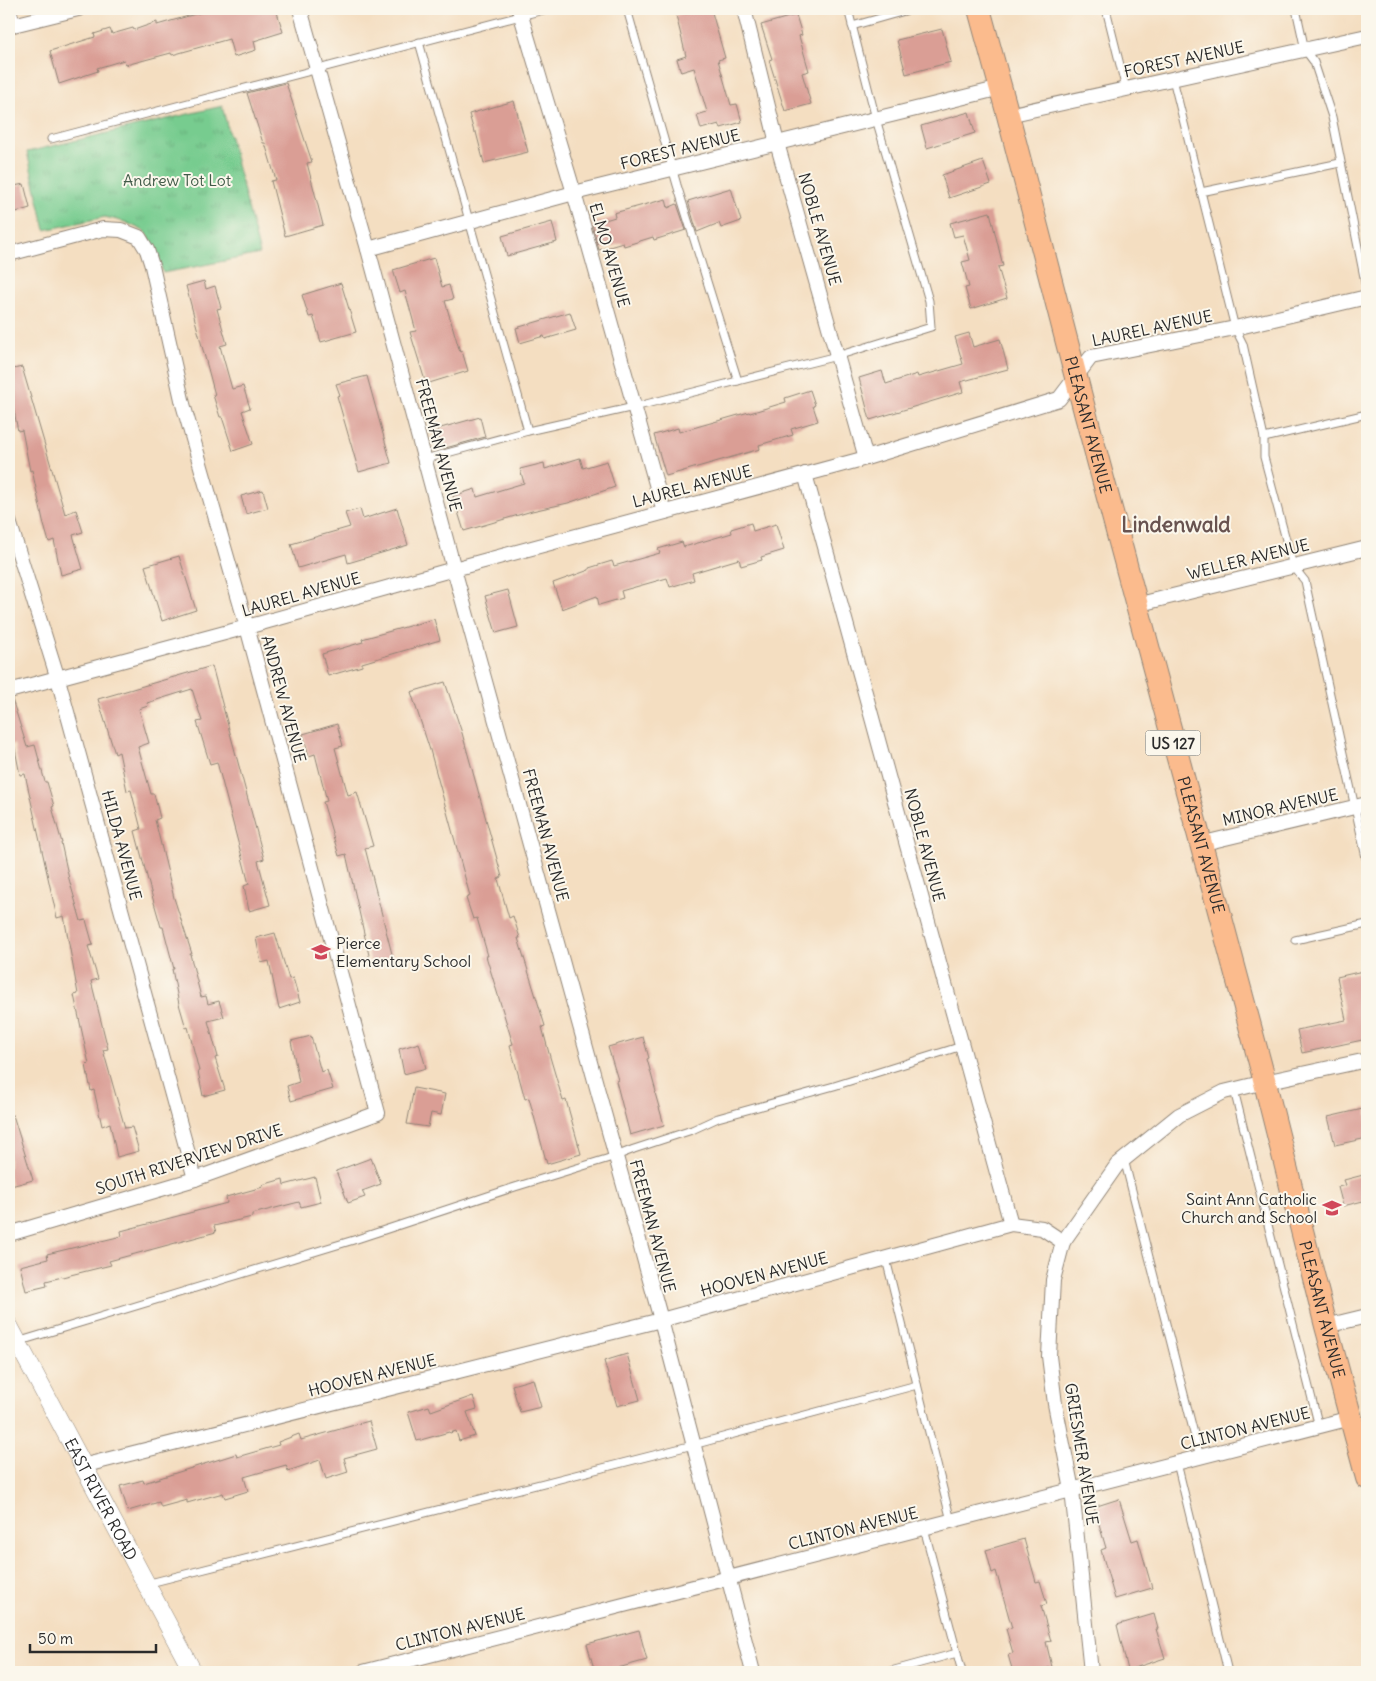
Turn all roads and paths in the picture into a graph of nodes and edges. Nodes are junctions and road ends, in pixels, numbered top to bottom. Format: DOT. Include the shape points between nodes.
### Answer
graph roads {
  1 [pos="9,9"];
  2 [pos="78,9"];
  3 [pos="300,9"];
  4 [pos="547,9"];
  5 [pos="627,9"];
  6 [pos="744,9"];
  7 [pos="848,9"];
  8 [pos="912,9"];
  9 [pos="979,9"];
  10 [pos="1106,9"];
  11 [pos="1296,9"];
  12 [pos="520,12"];
  13 [pos="11,26"];
  14 [pos="852,26"];
  15 [pos="1367,36"];
  16 [pos="419,42"];
  17 [pos="1305,50"];
  18 [pos="316,69"];
  19 [pos="1173,79"];
  20 [pos="1001,88"];
  21 [pos="1126,89"];
  22 [pos="1008,115"];
  23 [pos="876,119"];
  24 [pos="51,139"];
  25 [pos="777,143"];
  26 [pos="1340,163"];
  27 [pos="673,169"];
  28 [pos="1201,192"];
  29 [pos="574,193"];
  30 [pos="469,222"];
  31 [pos="368,248"];
  32 [pos="9,254"];
  33 [pos="1367,292"];
  34 [pos="1367,297"];
  35 [pos="1235,328"];
  36 [pos="837,356"];
  37 [pos="1076,376"];
  38 [pos="738,381"];
  39 [pos="634,407"];
  40 [pos="1367,414"];
  41 [pos="528,432"];
  42 [pos="1264,438"];
  43 [pos="866,458"];
  44 [pos="425,459"];
  45 [pos="805,474"];
  46 [pos="664,512"];
  47 [pos="9,521"];
  48 [pos="1367,548"];
  49 [pos="1293,566"];
  50 [pos="454,569"];
  51 [pos="1136,605"];
  52 [pos="247,627"];
  53 [pos="58,679"];
  54 [pos="9,691"];
  55 [pos="1361,805"];
  56 [pos="1200,844"];
  57 [pos="1367,862"];
  58 [pos="1367,924"];
  59 [pos="1295,940"];
  60 [pos="962,1046"];
  61 [pos="1367,1060"];
  62 [pos="1265,1082"];
  63 [pos="1234,1090"];
  64 [pos="378,1113"];
  65 [pos="616,1156"];
  66 [pos="1124,1159"];
  67 [pos="195,1179"];
  68 [pos="1011,1224"];
  69 [pos="9,1234"];
  70 [pos="1063,1242"];
  71 [pos="886,1259"];
  72 [pos="1367,1316"];
  73 [pos="661,1320"];
  74 [pos="1326,1326"];
  75 [pos="13,1334"];
  76 [pos="917,1385"];
  77 [pos="1351,1418"];
  78 [pos="1319,1427"];
  79 [pos="693,1445"];
  80 [pos="1364,1456"];
  81 [pos="1200,1457"];
  82 [pos="1177,1463"];
  83 [pos="82,1466"];
  84 [pos="1367,1478"];
  85 [pos="1072,1490"];
  86 [pos="951,1521"];
  87 [pos="924,1528"];
  88 [pos="727,1578"];
  89 [pos="146,1584"];
  90 [pos="957,1653"];
  91 [pos="193,1672"];
  92 [pos="363,1672"];
  93 [pos="753,1672"];
  94 [pos="887,1672"];
  95 [pos="962,1672"];
  96 [pos="1091,1672"];
  97 [pos="1228,1672"];
  1 -- 13 [label="street"];
  2 -- 13 [label="street"];
  3 -- 18 [label="street, FREEMAN AVENUE"];
  4 -- 12 [label="lane"];
  5 -- 27 [label="lane"];
  6 -- 25 [label="street, NOBLE AVENUE"];
  7 -- 14 [label="lane"];
  8 -- 14 [label="lane"];
  9 -- 20 [label="main road, PLEASANT AVENUE / US 127"];
  10 -- 21 [label="lane"];
  11 -- 17 [label="lane"];
  12 -- 16 [label="lane"];
  12 -- 29 [label="street, ELMO AVENUE"];
  14 -- 23 [label="lane"];
  15 -- 17 [label="street, FOREST AVENUE"];
  16 -- 18 [label="lane"];
  16 -- 30 [label="lane"];
  17 -- 19 [label="street, FOREST AVENUE"];
  17 -- 26 [label="lane" via="1314,62 1332,117"];
  18 -- 24 [label="lane"];
  18 -- 31 [label="street, FREEMAN AVENUE"];
  19 -- 21 [label="street, FOREST AVENUE"];
  19 -- 28 [label="lane"];
  20 -- 22 [label="main road, PLEASANT AVENUE / US 127"];
  20 -- 23 [label="street, FOREST AVENUE"];
  21 -- 22 [label="street, FOREST AVENUE"];
  22 -- 37 [label="main road, PLEASANT AVENUE / US 127"];
  23 -- 25 [label="street, FOREST AVENUE"];
  23 -- 36 [label="lane" via="929,301 931,327"];
  25 -- 27 [label="street, FOREST AVENUE"];
  25 -- 36 [label="street, NOBLE AVENUE"];
  26 -- 28 [label="lane"];
  26 -- 33 [label="lane"];
  27 -- 29 [label="street, FOREST AVENUE"];
  27 -- 38 [label="lane"];
  28 -- 35 [label="lane"];
  29 -- 30 [label="street, FOREST AVENUE"];
  29 -- 39 [label="street, ELMO AVENUE"];
  30 -- 31 [label="street, FOREST AVENUE"];
  30 -- 41 [label="lane"];
  31 -- 44 [label="street, FREEMAN AVENUE"];
  32 -- 52 [label="street, ANDREW AVENUE" via="103,229 121,230 139,237 152,266 183,404"];
  34 -- 35 [label="street, LAUREL AVENUE"];
  35 -- 37 [label="street, LAUREL AVENUE" via="1091,357"];
  35 -- 42 [label="lane" via="1242,344"];
  36 -- 38 [label="lane"];
  36 -- 43 [label="street, NOBLE AVENUE"];
  37 -- 43 [label="street, LAUREL AVENUE" via="1059,399"];
  37 -- 51 [label="main road, PLEASANT AVENUE / US 127"];
  38 -- 39 [label="lane"];
  39 -- 41 [label="lane"];
  39 -- 46 [label="street, ELMO AVENUE"];
  40 -- 42 [label="lane"];
  41 -- 44 [label="lane"];
  42 -- 49 [label="lane" via="1264,457"];
  43 -- 45 [label="street, LAUREL AVENUE"];
  44 -- 50 [label="street, FREEMAN AVENUE"];
  45 -- 46 [label="street, LAUREL AVENUE"];
  45 -- 60 [label="street, NOBLE AVENUE"];
  46 -- 50 [label="street, LAUREL AVENUE"];
  47 -- 53 [label="street, HILDA AVENUE"];
  48 -- 49 [label="street, WELLER AVENUE"];
  49 -- 51 [label="street, WELLER AVENUE"];
  49 -- 55 [label="lane" via="1305,581"];
  50 -- 52 [label="street, LAUREL AVENUE"];
  50 -- 65 [label="street, FREEMAN AVENUE"];
  51 -- 56 [label="main road, PLEASANT AVENUE / US 127"];
  52 -- 53 [label="street, LAUREL AVENUE"];
  52 -- 64 [label="street, ANDREW AVENUE"];
  53 -- 54 [label="street, LAUREL AVENUE"];
  53 -- 67 [label="street, HILDA AVENUE"];
  55 -- 56 [label="street, MINOR AVENUE"];
  55 -- 57 [label="lane"];
  56 -- 62 [label="main road, PLEASANT AVENUE / US 127"];
  58 -- 59 [label="lane"];
  60 -- 65 [label="lane" via="718,1118"];
  60 -- 68 [label="street, NOBLE AVENUE"];
  61 -- 62 [label="street"];
  62 -- 63 [label="street"];
  62 -- 74 [label="main road, PLEASANT AVENUE / US 127"];
  63 -- 66 [label="street" via="1179,1115"];
  63 -- 78 [label="lane"];
  64 -- 67 [label="street, SOUTH RIVERVIEW DRIVE"];
  65 -- 73 [label="street, FREEMAN AVENUE"];
  65 -- 75 [label="lane" via="357,1240"];
  66 -- 70 [label="street" via="1117,1164"];
  66 -- 81 [label="lane"];
  67 -- 69 [label="street, SOUTH RIVERVIEW DRIVE"];
  68 -- 70 [label="street, HOOVEN AVENUE" via="1042,1228"];
  68 -- 71 [label="street, HOOVEN AVENUE"];
  70 -- 85 [label="street, GRIESMER AVENUE" via="1053,1280 1050,1356 1055,1404"];
  71 -- 73 [label="street, HOOVEN AVENUE"];
  71 -- 76 [label="lane"];
  72 -- 74 [label="street"];
  73 -- 79 [label="street, FREEMAN AVENUE"];
  73 -- 83 [label="street, HOOVEN AVENUE"];
  74 -- 77 [label="main road, PLEASANT AVENUE / US 127"];
  75 -- 83 [label="street, EAST RIVER ROAD"];
  76 -- 79 [label="lane"];
  76 -- 86 [label="lane"];
  77 -- 78 [label="street, CLINTON AVENUE"];
  77 -- 80 [label="main road, PLEASANT AVENUE / US 127"];
  78 -- 81 [label="street, CLINTON AVENUE"];
  79 -- 88 [label="street, FREEMAN AVENUE"];
  79 -- 89 [label="lane"];
  80 -- 84 [label="main road, PLEASANT AVENUE / US 127"];
  81 -- 82 [label="street, CLINTON AVENUE"];
  82 -- 85 [label="street, CLINTON AVENUE"];
  82 -- 97 [label="lane"];
  83 -- 89 [label="street, EAST RIVER ROAD"];
  85 -- 86 [label="street, CLINTON AVENUE"];
  85 -- 96 [label="street, GRIESMER AVENUE"];
  86 -- 87 [label="street, CLINTON AVENUE"];
  87 -- 88 [label="street, CLINTON AVENUE"];
  87 -- 90 [label="lane"];
  88 -- 92 [label="street, CLINTON AVENUE"];
  88 -- 93 [label="street, FREEMAN AVENUE"];
  89 -- 91 [label="street, EAST RIVER ROAD"];
  90 -- 94 [label="lane"];
  90 -- 95 [label="lane"];
}
